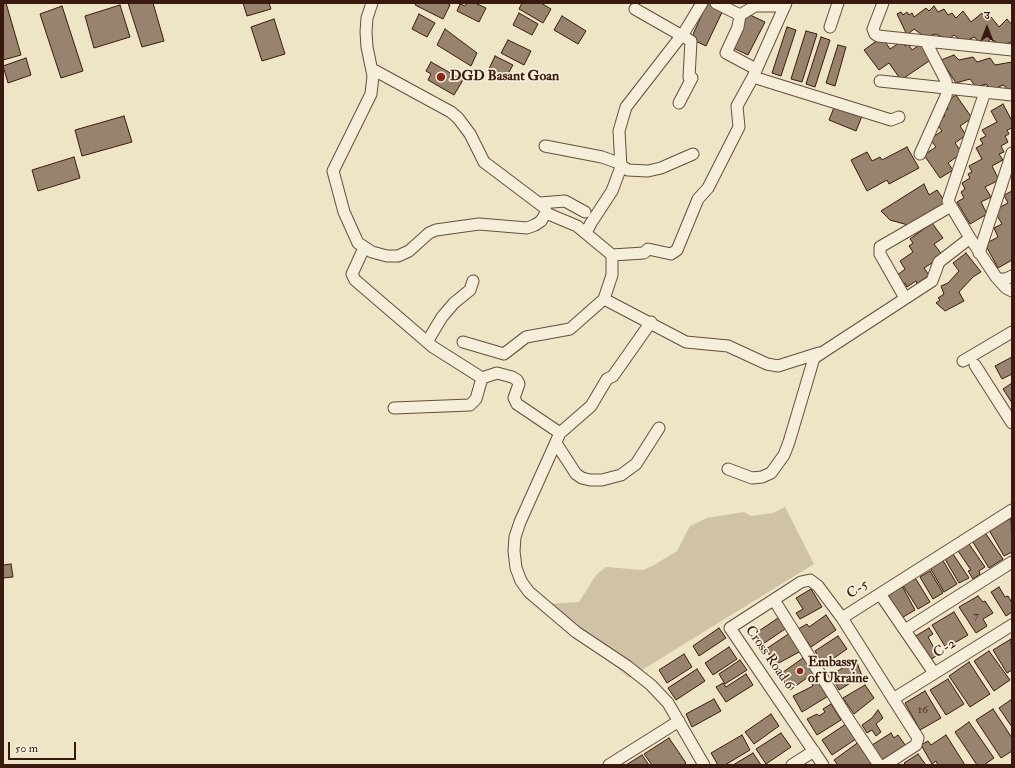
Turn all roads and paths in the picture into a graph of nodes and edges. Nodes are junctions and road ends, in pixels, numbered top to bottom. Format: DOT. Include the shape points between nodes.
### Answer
graph roads {
  1 [pos="372,3"];
  2 [pos="702,3"];
  3 [pos="716,3"];
  4 [pos="838,3"];
  5 [pos="883,3"];
  6 [pos="785,4"];
  7 [pos="635,9"];
  8 [pos="740,15"];
  9 [pos="830,27"];
  10 [pos="681,35"];
  11 [pos="926,42"];
  12 [pos="1012,50"];
  13 [pos="372,69"];
  14 [pos="755,73"];
  15 [pos="880,81"];
  16 [pos="947,88"];
  17 [pos="985,92"];
  18 [pos="1012,95"];
  19 [pos="680,103"];
  20 [pos="898,117"];
  21 [pos="545,146"];
  22 [pos="1012,153"];
  23 [pos="693,154"];
  24 [pos="920,154"];
  25 [pos="621,167"];
  26 [pos="540,203"];
  27 [pos="951,206"];
  28 [pos="586,212"];
  29 [pos="546,213"];
  30 [pos="586,234"];
  31 [pos="970,238"];
  32 [pos="364,248"];
  33 [pos="980,253"];
  34 [pos="612,255"];
  35 [pos="1012,276"];
  36 [pos="999,279"];
  37 [pos="473,281"];
  38 [pos="1012,291"];
  39 [pos="905,298"];
  40 [pos="604,299"];
  41 [pos="651,322"];
  42 [pos="1012,332"];
  43 [pos="427,342"];
  44 [pos="463,342"];
  45 [pos="819,353"];
  46 [pos="963,361"];
  47 [pos="975,364"];
  48 [pos="482,378"];
  49 [pos="394,408"];
  50 [pos="1012,424"];
  51 [pos="659,428"];
  52 [pos="558,438"];
  53 [pos="728,469"];
  54 [pos="1012,510"];
  55 [pos="1012,562"];
  56 [pos="880,594"];
  57 [pos="774,600"];
  58 [pos="842,618"];
  59 [pos="1012,624"];
  60 [pos="905,630"];
  61 [pos="934,673"];
  62 [pos="893,699"];
  63 [pos="679,721"];
  64 [pos="814,751"];
  65 [pos="609,765"];
  66 [pos="704,765"];
  67 [pos="792,765"];
  68 [pos="823,765"];
  69 [pos="879,765"];
  70 [pos="885,765"];
  1 -- 13 [label="street" via="366,32"];
  2 -- 10 [label="street"];
  3 -- 8 [label="street"];
  4 -- 9 [label="street"];
  5 -- 11 [label="street" via="874,26 875,34"];
  6 -- 8 [label="street" via="755,6"];
  6 -- 14 [label="street"];
  7 -- 10 [label="street"];
  8 -- 14 [label="street" via="738,27 726,53"];
  10 -- 19 [label="street" via="691,41 689,77 692,78"];
  10 -- 25 [label="street" via="626,107 619,131"];
  11 -- 12 [label="street"];
  11 -- 16 [label="street"];
  13 -- 26 [label="street" via="451,112 464,125 484,162"];
  13 -- 32 [label="street" via="373,82 369,99 334,171 344,212 358,244"];
  14 -- 20 [label="street" via="891,120"];
  14 -- 34 [label="street" via="737,106 739,127 708,188 698,199 677,250 672,254 648,249 644,253"];
  15 -- 16 [label="street"];
  16 -- 17 [label="street"];
  16 -- 24 [label="street" via="946,96"];
  17 -- 18 [label="street"];
  17 -- 27 [label="street" via="948,201"];
  21 -- 25 [label="street" via="602,157 616,162"];
  22 -- 33 [label="street"];
  23 -- 25 [label="street" via="648,171"];
  25 -- 30 [label="street" via="612,191"];
  26 -- 28 [label="street" via="565,201"];
  26 -- 29 [label="street"];
  27 -- 31 [label="street"];
  27 -- 39 [label="street" via="880,247 880,254"];
  29 -- 30 [label="street" via="577,226"];
  29 -- 32 [label="street" via="535,226 527,228 474,224 436,230 409,251 398,256 387,256"];
  30 -- 34 [label="street"];
  31 -- 33 [label="street"];
  31 -- 39 [label="street" via="939,262 932,281"];
  32 -- 43 [label="street" via="352,274 355,280"];
  33 -- 36 [label="street"];
  34 -- 40 [label="street" via="612,275"];
  35 -- 36 [label="street"];
  36 -- 38 [label="street"];
  37 -- 43 [label="street" via="470,290 442,317"];
  39 -- 45 [label="street"];
  40 -- 41 [label="street"];
  40 -- 44 [label="street" via="570,329 526,336 504,354"];
  41 -- 45 [label="street" via="686,342 728,346 767,364 778,366"];
  41 -- 52 [label="street" via="613,376 607,380 591,406"];
  42 -- 46 [label="street"];
  43 -- 48 [label="street" via="449,359"];
  45 -- 53 [label="street" via="811,365 789,442 776,468 762,477 752,478"];
  47 -- 50 [label="street"];
  48 -- 49 [label="street" via="476,399 470,405"];
  48 -- 52 [label="street" via="497,373 517,380 518,387 514,398 517,404"];
  51 -- 52 [label="street" via="636,464 621,475 602,480 582,478 576,474"];
  52 -- 63 [label="street" via="515,537 516,568 521,581 529,592 576,632 652,685"];
  54 -- 56 [label="street, C-5"];
  55 -- 60 [label="street"];
  56 -- 58 [label="street, C-5"];
  56 -- 60 [label="street"];
  57 -- 58 [label="street, Cross Road 6" via="801,582 810,580 818,586"];
  57 -- 64 [label="street, Cross Road 6" via="730,628"];
  57 -- 69 [label="street"];
  58 -- 62 [label="street, C-5"];
  59 -- 61 [label="street, C-2"];
  60 -- 61 [label="street"];
  61 -- 62 [label="street, C-2"];
  62 -- 70 [label="street, C-5" via="918,741 916,745"];
  63 -- 65 [label="street"];
  63 -- 66 [label="street"];
  64 -- 67 [label="street"];
  64 -- 68 [label="street, Cross Road 6"];
}
